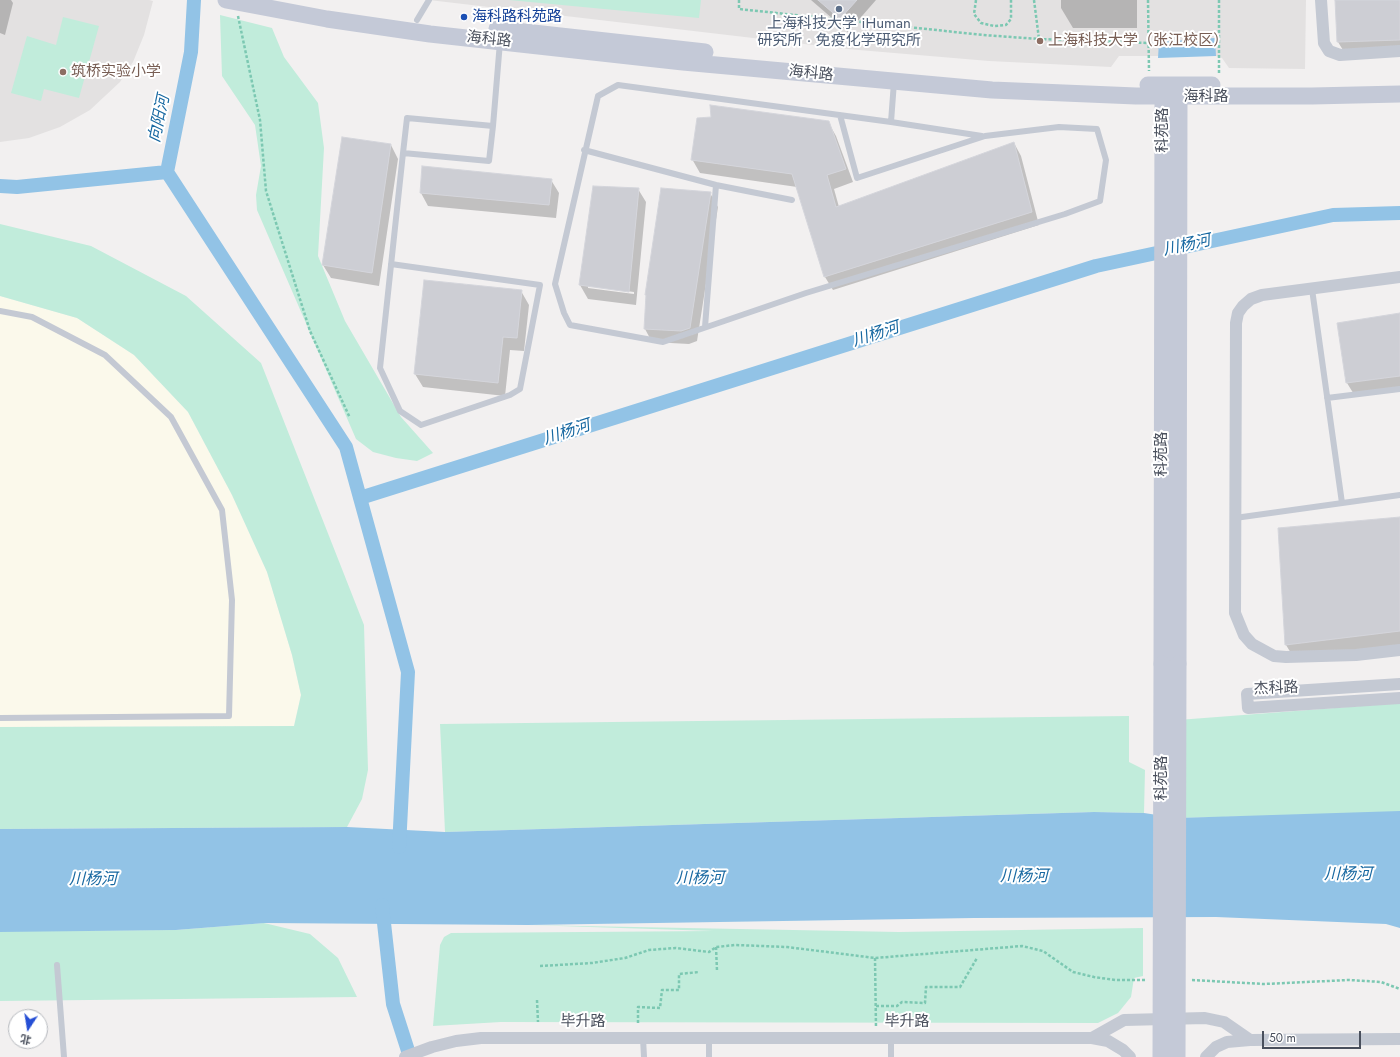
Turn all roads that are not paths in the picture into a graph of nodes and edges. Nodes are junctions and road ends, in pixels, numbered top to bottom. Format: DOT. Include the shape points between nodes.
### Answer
graph roads {
  1 [pos="287,0"];
  2 [pos="429,0"];
  3 [pos="1320,0"];
  4 [pos="230,1"];
  5 [pos="418,20"];
  6 [pos="500,41"];
  7 [pos="1400,51"];
  8 [pos="894,82"];
  9 [pos="1400,82"];
  10 [pos="1171,93"];
  11 [pos="1400,94"];
  12 [pos="840,115"];
  13 [pos="891,122"];
  14 [pos="493,126"];
  15 [pos="985,136"];
  16 [pos="584,150"];
  17 [pos="404,153"];
  18 [pos="716,185"];
  19 [pos="792,200"];
  20 [pos="391,264"];
  21 [pos="1400,277"];
  22 [pos="1312,289"];
  23 [pos="0,311"];
  24 [pos="705,327"];
  25 [pos="1400,388"];
  26 [pos="1327,398"];
  27 [pos="1400,495"];
  28 [pos="1342,503"];
  29 [pos="1235,518"];
  30 [pos="1400,650"];
  31 [pos="1170,664"];
  32 [pos="1400,684"];
  33 [pos="1400,698"];
  34 [pos="0,718"];
  35 [pos="57,965"];
  36 [pos="643,1038"];
  37 [pos="709,1038"];
  38 [pos="891,1038"];
  39 [pos="1092,1038"];
  40 [pos="1400,1039"];
  41 [pos="1250,1040"];
  42 [pos="64,1057"];
  43 [pos="406,1057"];
  44 [pos="644,1057"];
  45 [pos="709,1057"];
  46 [pos="891,1057"];
  47 [pos="1130,1057"];
  48 [pos="1161,1057"];
  49 [pos="1177,1057"];
  50 [pos="1206,1057"];
  1 -- 5 [label="street, 海科路"];
  2 -- 5 [label="lane"];
  3 -- 7 [label="street" via="1324,43 1329,51 1340,54"];
  4 -- 6 [label="street, 海科路" via="379,27"];
  5 -- 10 [label="street, 海科路" via="852,66 993,78 1150,85"];
  6 -- 8 [label="street, 海科路"];
  6 -- 14 [label="lane"];
  8 -- 10 [label="street, 海科路" via="992,90"];
  8 -- 13 [label="lane"];
  9 -- 10 [label="street, 海科路" via="1218,85"];
  10 -- 11 [label="street, 海科路"];
  10 -- 31 [label="street, 科苑路"];
  12 -- 13 [label="lane"];
  12 -- 15 [label="lane" via="857,178"];
  12 -- 16 [label="lane" via="618,85 598,96"];
  13 -- 15 [label="lane"];
  14 -- 17 [label="lane" via="489,161"];
  14 -- 17 [label="lane" via="407,118"];
  15 -- 24 [label="lane" via="1059,127 1097,129 1106,160 1100,201"];
  16 -- 18 [label="lane"];
  16 -- 24 [label="lane" via="555,284 570,325 663,342"];
  17 -- 20 [label="lane"];
  18 -- 19 [label="lane"];
  18 -- 24 [label="lane"];
  20 -- 20 [label="lane" via="380,368 400,411 421,425 510,395 520,389 540,285"];
  21 -- 22 [label="street"];
  22 -- 26 [label="lane"];
  22 -- 29 [label="street" via="1262,295 1251,299 1238,313"];
  23 -- 34 [label="lane" via="32,317 105,355 171,417 222,510 232,600 229,716"];
  25 -- 26 [label="lane"];
  26 -- 28 [label="lane"];
  27 -- 28 [label="lane"];
  28 -- 29 [label="lane"];
  29 -- 30 [label="street" via="1235,613 1238,624 1252,644 1274,656 1286,657 1356,655"];
  31 -- 48 [label="street, 科苑路, bridge"];
  31 -- 49 [label="street, 科苑路, bridge"];
  32 -- 33 [label="street, 杰科路" via="1247,694 1248,708"];
  35 -- 42 [label="lane"];
  36 -- 37 [label="street, 毕升路"];
  36 -- 43 [label="street, 毕升路" via="481,1038 432,1047"];
  36 -- 44 [label="lane"];
  37 -- 38 [label="street, 毕升路"];
  37 -- 45 [label="lane"];
  38 -- 39 [label="street, 毕升路"];
  38 -- 46 [label="lane"];
  39 -- 41 [label="street, 毕升路" via="1124,1020 1205,1018 1224,1022"];
  39 -- 47 [label="street" via="1108,1041"];
  40 -- 41 [label="street"];
  41 -- 50 [label="street" via="1227,1042 1216,1047"];
}
